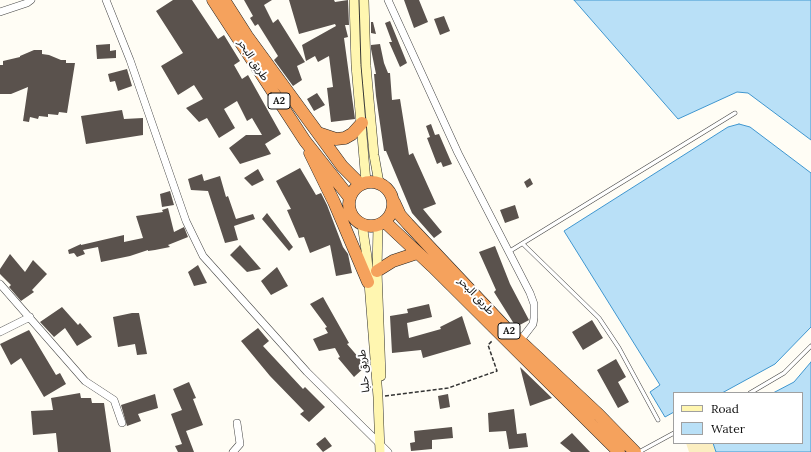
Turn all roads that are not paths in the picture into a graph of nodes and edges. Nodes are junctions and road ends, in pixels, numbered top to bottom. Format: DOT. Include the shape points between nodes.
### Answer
graph roads {
  1 [pos="31,0"];
  2 [pos="106,0"];
  3 [pos="213,0"];
  4 [pos="224,0"];
  5 [pos="354,0"];
  6 [pos="364,0"];
  7 [pos="388,0"];
  8 [pos="0,12"];
  9 [pos="356,65"];
  10 [pos="366,66"];
  11 [pos="267,73"];
  12 [pos="735,113"];
  13 [pos="362,123"];
  14 [pos="318,133"];
  15 [pos="305,141"];
  16 [pos="363,183"];
  17 [pos="379,183"];
  18 [pos="350,198"];
  19 [pos="394,202"];
  20 [pos="362,224"];
  21 [pos="382,224"];
  22 [pos="523,244"];
  23 [pos="510,252"];
  24 [pos="417,253"];
  25 [pos="377,270"];
  26 [pos="368,282"];
  27 [pos="0,284"];
  28 [pos="30,317"];
  29 [pos="502,330"];
  30 [pos="0,332"];
  31 [pos="520,341"];
  32 [pos="811,346"];
  33 [pos="752,392"];
  34 [pos="378,397"];
  35 [pos="658,420"];
  36 [pos="122,423"];
  37 [pos="236,423"];
  38 [pos="673,435"];
  39 [pos="380,448"];
  40 [pos="233,452"];
  41 [pos="388,452"];
  42 [pos="619,452"];
  43 [pos="635,452"];
  44 [pos="639,452"];
  1 -- 8 [label="street"];
  2 -- 39 [label="street" via="130,60 186,221 202,256"];
  3 -- 11 [label="highway, طريق البحر / A2"];
  4 -- 11 [label="highway, طريق البحر / A2"];
  5 -- 9 [label="main road"];
  6 -- 10 [label="main road"];
  7 -- 23 [label="street" via="458,153"];
  9 -- 10 [label="main road"];
  9 -- 13 [label="main road"];
  10 -- 17 [label="main road" via="375,166"];
  11 -- 14 [label="highway, طريق البحر / A2"];
  11 -- 15 [label="highway, طريق البحر / A2"];
  12 -- 22 [label="lane"];
  13 -- 14 [label="highway" via="345,138 336,139"];
  13 -- 16 [label="main road"];
  14 -- 16 [label="highway, طريق البحر / A2" via="342,166"];
  15 -- 18 [label="highway, طريق البحر / A2"];
  15 -- 26 [label="highway"];
  16 -- 17 [label="highway"];
  16 -- 18 [label="highway" via="354,190"];
  17 -- 19 [label="highway, A2" via="386,187"];
  18 -- 20 [label="highway, A2" via="351,213"];
  19 -- 21 [label="highway" via="392,213"];
  19 -- 29 [label="highway, طريق البحر / A2" via="400,215"];
  20 -- 21 [label="highway"];
  20 -- 26 [label="main road, طريق حلبا"];
  21 -- 24 [label="highway, طريق البحر / A2" via="395,229"];
  21 -- 25 [label="main road, طريق حلبا"];
  22 -- 23 [label="lane"];
  22 -- 35 [label="lane" via="599,318 619,348"];
  23 -- 31 [label="street" via="534,304 533,324"];
  24 -- 25 [label="highway" via="393,261"];
  24 -- 29 [label="highway, طريق البحر / A2"];
  25 -- 34 [label="main road, طريق حلبا" via="382,359"];
  26 -- 34 [label="main road, طريق حلبا"];
  27 -- 28 [label="street"];
  28 -- 30 [label="street"];
  28 -- 36 [label="street" via="85,380 114,400"];
  29 -- 31 [label="highway, طريق البحر / A2"];
  29 -- 42 [label="highway, طريق البحر / A2"];
  31 -- 43 [label="highway, طريق البحر / A2"];
  32 -- 33 [label="lane" via="784,373"];
  34 -- 39 [label="main road"];
  37 -- 40 [label="street" via="240,444"];
  38 -- 44 [label="lane"];
  39 -- 41 [label="street"];
}
